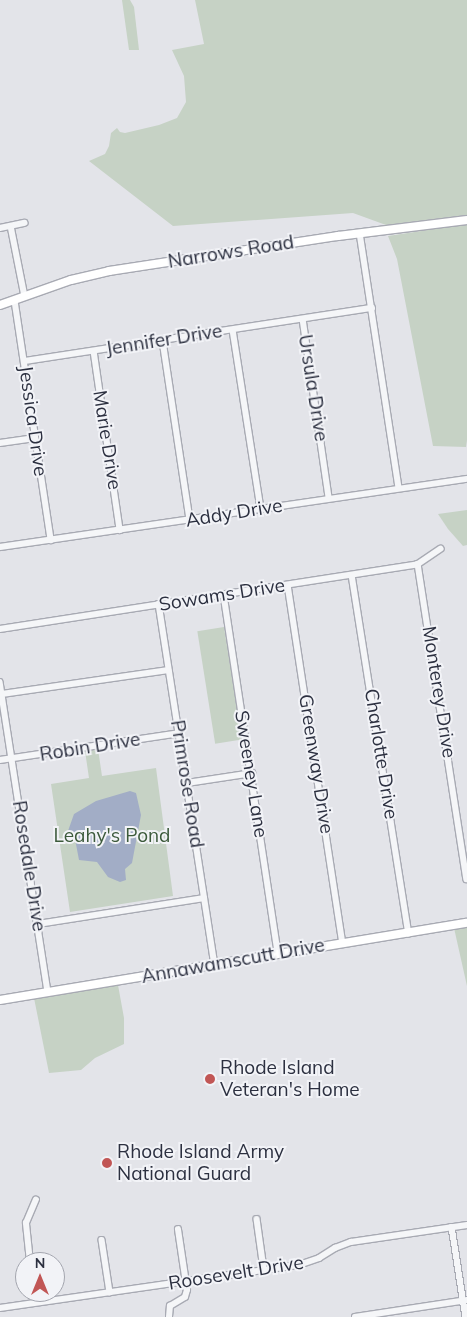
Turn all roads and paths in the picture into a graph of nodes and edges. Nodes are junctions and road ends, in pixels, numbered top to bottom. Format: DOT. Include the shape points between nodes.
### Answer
graph roads {
  1 [pos="467,220"];
  2 [pos="24,223"];
  3 [pos="11,226"];
  4 [pos="0,228"];
  5 [pos="360,233"];
  6 [pos="25,297"];
  7 [pos="15,301"];
  8 [pos="0,305"];
  9 [pos="372,308"];
  10 [pos="303,319"];
  11 [pos="233,330"];
  12 [pos="163,341"];
  13 [pos="94,351"];
  14 [pos="25,361"];
  15 [pos="36,438"];
  16 [pos="0,443"];
  17 [pos="467,479"];
  18 [pos="399,487"];
  19 [pos="330,498"];
  20 [pos="261,509"];
  21 [pos="190,519"];
  22 [pos="120,530"];
  23 [pos="51,540"];
  24 [pos="0,547"];
  25 [pos="440,549"];
  26 [pos="418,564"];
  27 [pos="352,575"];
  28 [pos="288,585"];
  29 [pos="224,595"];
  30 [pos="159,604"];
  31 [pos="0,629"];
  32 [pos="168,670"];
  33 [pos="0,682"];
  34 [pos="2,694"];
  35 [pos="180,733"];
  36 [pos="12,758"];
  37 [pos="0,760"];
  38 [pos="252,773"];
  39 [pos="187,783"];
  40 [pos="467,879"];
  41 [pos="204,898"];
  42 [pos="38,924"];
  43 [pos="467,924"];
  44 [pos="408,933"];
  45 [pos="344,943"];
  46 [pos="278,953"];
  47 [pos="215,964"];
  48 [pos="48,992"];
  49 [pos="0,1000"];
  50 [pos="36,1200"];
  51 [pos="257,1219"];
  52 [pos="467,1225"];
  53 [pos="452,1227"];
  54 [pos="178,1230"];
  55 [pos="102,1240"];
  56 [pos="29,1252"];
  57 [pos="264,1270"];
  58 [pos="186,1281"];
  59 [pos="110,1292"];
  60 [pos="65,1298"];
  61 [pos="465,1300"];
  62 [pos="36,1302"];
  63 [pos="0,1308"];
  64 [pos="405,1310"];
  65 [pos="169,1317"];
  66 [pos="355,1317"];
  67 [pos="406,1317"];
  68 [pos="466,1317"];
  1 -- 5 [label="street, Narrows Road"];
  2 -- 3 [label="street"];
  3 -- 4 [label="street"];
  3 -- 6 [label="street"];
  5 -- 6 [label="street, Narrows Road" via="100,273"];
  5 -- 9 [label="street"];
  6 -- 7 [label="street, Narrows Road"];
  7 -- 8 [label="street, Narrows Road"];
  7 -- 14 [label="street, Jessica Drive"];
  9 -- 10 [label="street, Ursula Drive"];
  9 -- 18 [label="street"];
  10 -- 11 [label="street, Jennifer Drive"];
  10 -- 19 [label="street, Ursula Drive"];
  11 -- 12 [label="street, Jennifer Drive"];
  11 -- 20 [label="street"];
  12 -- 13 [label="street, Jennifer Drive"];
  12 -- 21 [label="street"];
  13 -- 14 [label="street, Jennifer Drive"];
  13 -- 22 [label="street, Marie Drive"];
  14 -- 15 [label="street, Jessica Drive"];
  15 -- 16 [label="street"];
  15 -- 23 [label="street, Jessica Drive"];
  17 -- 18 [label="street, Addy Drive"];
  18 -- 19 [label="street, Addy Drive"];
  19 -- 20 [label="street, Addy Drive"];
  20 -- 21 [label="street, Addy Drive"];
  21 -- 22 [label="street, Addy Drive"];
  22 -- 23 [label="street, Addy Drive"];
  23 -- 24 [label="street, Addy Drive"];
  25 -- 26 [label="street, Sowams Drive"];
  26 -- 27 [label="street, Sowams Drive"];
  26 -- 40 [label="street, Monterey Drive"];
  27 -- 28 [label="street, Sowams Drive"];
  27 -- 44 [label="street, Charlotte Drive"];
  28 -- 29 [label="street, Sowams Drive"];
  28 -- 45 [label="street, Greenway Drive"];
  29 -- 30 [label="street, Sowams Drive"];
  29 -- 38 [label="street, Sweeney Lane"];
  30 -- 31 [label="street, Sowams Drive"];
  30 -- 32 [label="street, Primrose Road"];
  32 -- 34 [label="street"];
  32 -- 35 [label="street, Primrose Road"];
  33 -- 34 [label="street, Rosedale Drive"];
  34 -- 36 [label="street, Rosedale Drive"];
  35 -- 36 [label="street, Robin Drive"];
  35 -- 39 [label="street, Primrose Road"];
  36 -- 37 [label="street, Robin Drive"];
  36 -- 42 [label="street, Rosedale Drive"];
  38 -- 39 [label="street"];
  38 -- 46 [label="street, Sweeney Lane"];
  39 -- 41 [label="street, Primrose Road"];
  41 -- 42 [label="street"];
  41 -- 47 [label="street, Primrose Road"];
  42 -- 48 [label="street, Rosedale Drive"];
  43 -- 44 [label="street, Annawamscutt Drive"];
  44 -- 45 [label="street, Annawamscutt Drive"];
  45 -- 46 [label="street, Annawamscutt Drive"];
  46 -- 47 [label="street, Annawamscutt Drive"];
  47 -- 48 [label="street, Annawamscutt Drive"];
  48 -- 49 [label="street, Annawamscutt Drive"];
  50 -- 56 [label="street" via="26,1223"];
  51 -- 57 [label="street"];
  52 -- 53 [label="street, Roosevelt Drive"];
  53 -- 57 [label="street, Roosevelt Drive" via="352,1242 310,1262"];
  53 -- 61 [label="street"];
  54 -- 58 [label="street"];
  55 -- 59 [label="street"];
  57 -- 58 [label="street, Roosevelt Drive"];
  58 -- 59 [label="street, Roosevelt Drive"];
  58 -- 65 [label="street" via="187,1292 170,1306"];
  59 -- 60 [label="street, Roosevelt Drive"];
  61 -- 64 [label="street"];
  61 -- 68 [label="street"];
  62 -- 63 [label="street, Roosevelt Drive"];
  64 -- 66 [label="street"];
  64 -- 67 [label="street"];
}
